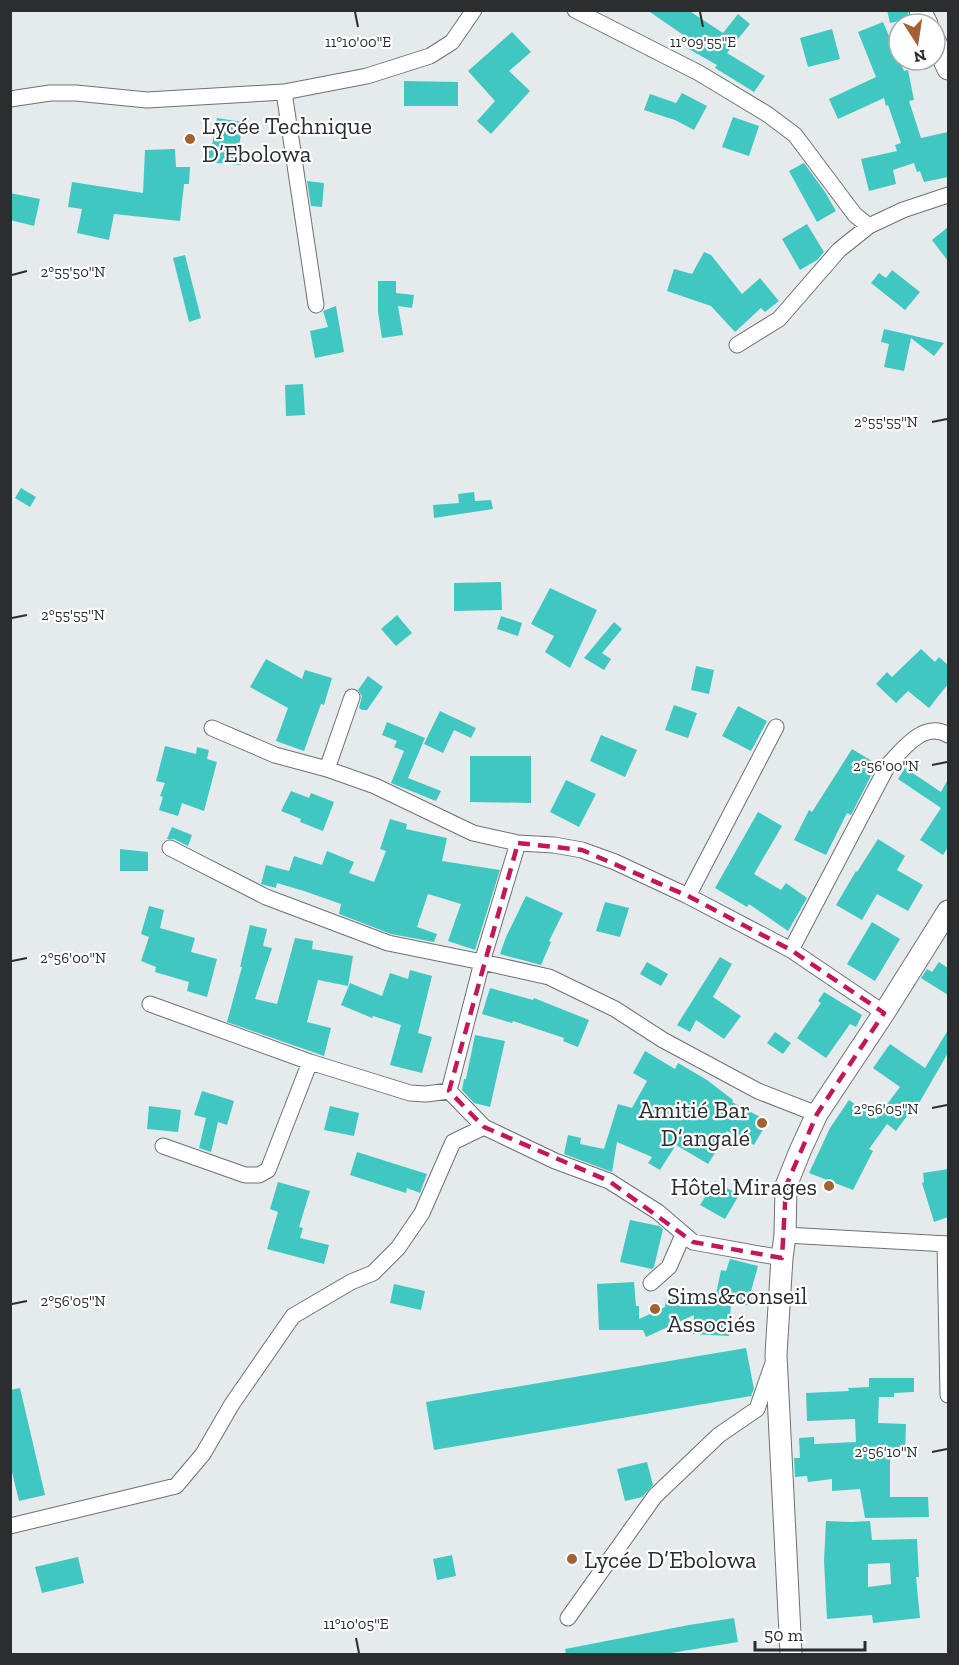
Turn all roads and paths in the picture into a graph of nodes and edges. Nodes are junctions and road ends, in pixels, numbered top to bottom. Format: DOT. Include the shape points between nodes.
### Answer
graph roads {
  1 [pos="474,10"];
  2 [pos="574,10"];
  3 [pos="284,92"];
  4 [pos="10,99"];
  5 [pos="948,195"];
  6 [pos="869,225"];
  7 [pos="316,305"];
  8 [pos="737,345"];
  9 [pos="352,697"];
  10 [pos="776,727"];
  11 [pos="212,728"];
  12 [pos="948,735"];
  13 [pos="327,769"];
  14 [pos="518,843"];
  15 [pos="170,848"];
  16 [pos="688,896"];
  17 [pos="948,911"];
  18 [pos="791,950"];
  19 [pos="482,962"];
  20 [pos="150,1004"];
  21 [pos="884,1013"];
  22 [pos="310,1062"];
  23 [pos="449,1091"];
  24 [pos="818,1114"];
  25 [pos="484,1127"];
  26 [pos="163,1146"];
  27 [pos="683,1235"];
  28 [pos="785,1235"];
  29 [pos="947,1244"];
  30 [pos="782,1258"];
  31 [pos="651,1283"];
  32 [pos="776,1355"];
  33 [pos="948,1395"];
  34 [pos="10,1526"];
  35 [pos="568,1618"];
  36 [pos="791,1654"];
  1 -- 3 [label="street" via="452,42 430,56 367,76"];
  2 -- 6 [label="street" via="699,73 786,128 815,159 855,215"];
  3 -- 4 [label="street" via="147,100 50,93"];
  3 -- 7 [label="street"];
  5 -- 6 [label="street"];
  6 -- 8 [label="street" via="839,250 779,319"];
  9 -- 13 [label="street"];
  10 -- 16 [label="street"];
  11 -- 13 [label="street" via="275,755"];
  12 -- 18 [label="street" via="927,732 911,740 888,765"];
  13 -- 14 [label="street" via="375,786 473,833"];
  14 -- 16 [label="street" via="582,850"];
  14 -- 19 [label="street"];
  15 -- 19 [label="street" via="266,897 388,943"];
  16 -- 18 [label="street"];
  17 -- 21 [label="street"];
  18 -- 21 [label="street"];
  19 -- 23 [label="street"];
  19 -- 24 [label="street" via="549,978 615,1009 663,1040 758,1091"];
  20 -- 22 [label="street"];
  21 -- 24 [label="street"];
  22 -- 23 [label="street" via="410,1094"];
  22 -- 26 [label="street" via="268,1170 259,1175 245,1174"];
  23 -- 25 [label="street"];
  24 -- 28 [label="street" via="786,1186"];
  25 -- 27 [label="street" via="555,1161 609,1181 658,1212"];
  25 -- 34 [label="street" via="453,1143 422,1213 398,1248 373,1273 293,1316 232,1404 203,1454 176,1486"];
  27 -- 30 [label="street" via="693,1242"];
  27 -- 31 [label="street" via="669,1267"];
  28 -- 29 [label="street"];
  28 -- 30 [label="street"];
  29 -- 33 [label="street"];
  30 -- 32 [label="street"];
  32 -- 35 [label="street" via="757,1409 719,1436 655,1496"];
  32 -- 36 [label="street"];
}
